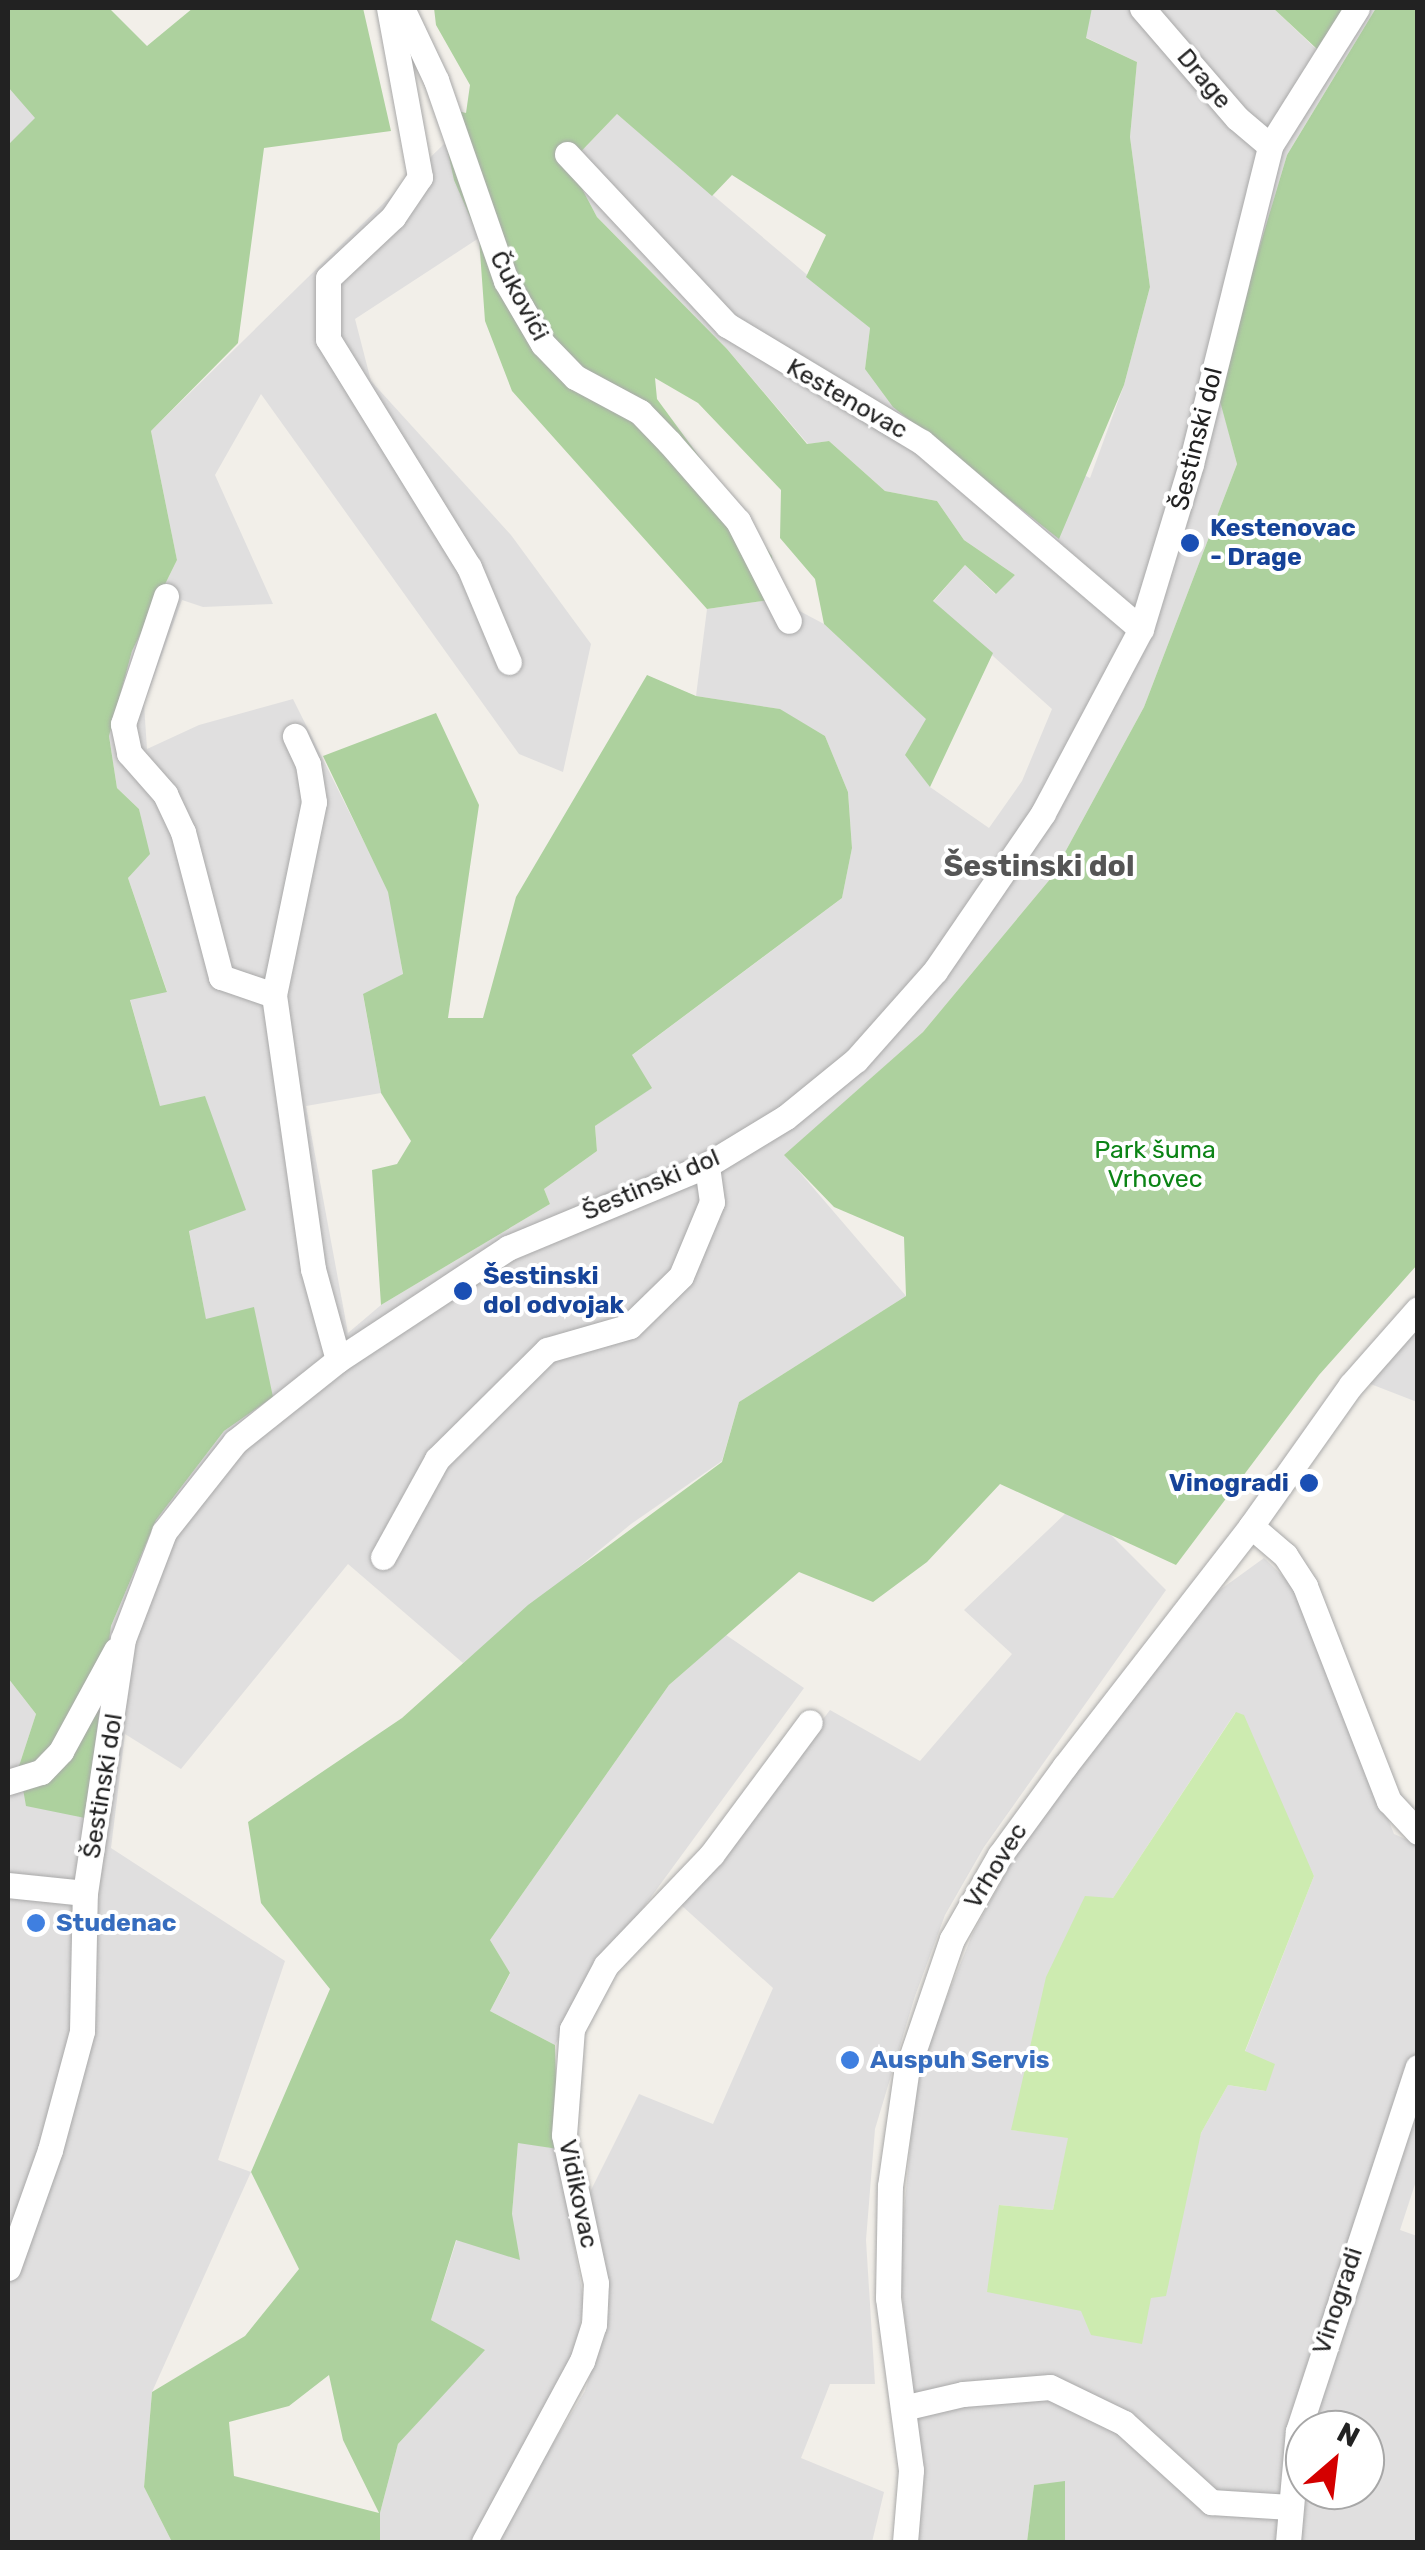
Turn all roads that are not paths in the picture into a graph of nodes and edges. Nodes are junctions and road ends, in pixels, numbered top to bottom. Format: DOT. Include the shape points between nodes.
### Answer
graph roads {
  1 [pos="389,8"];
  2 [pos="402,8"];
  3 [pos="1142,8"];
  4 [pos="1357,8"];
  5 [pos="1270,146"];
  6 [pos="568,154"];
  7 [pos="166,596"];
  8 [pos="790,621"];
  9 [pos="1141,629"];
  10 [pos="510,662"];
  11 [pos="295,736"];
  12 [pos="274,995"];
  13 [pos="707,1165"];
  14 [pos="1418,1310"];
  15 [pos="338,1360"];
  16 [pos="1252,1526"];
  17 [pos="383,1557"];
  18 [pos="123,1639"];
  19 [pos="810,1722"];
  20 [pos="8,1782"];
  21 [pos="1418,1832"];
  22 [pos="8,1885"];
  23 [pos="85,1893"];
  24 [pos="1418,2067"];
  25 [pos="8,2268"];
  26 [pos="903,2408"];
  27 [pos="1305,2410"];
  28 [pos="1285,2507"];
  29 [pos="1290,2510"];
  30 [pos="484,2542"];
  31 [pos="905,2542"];
  32 [pos="1288,2542"];
  1 -- 10 [label="street" via="420,177 393,217 328,278 328,339 469,567"];
  2 -- 8 [label="street, Čukovići" via="436,80 506,281 544,344 575,378 640,412 669,442 738,520"];
  3 -- 5 [label="street, Drage" via="1237,118"];
  4 -- 5 [label="street, Šestinski dol"];
  5 -- 9 [label="street, Šestinski dol" via="1191,464"];
  6 -- 9 [label="street, Kestenovac" via="727,325 922,442"];
  7 -- 12 [label="street" via="123,724 129,753 165,794 183,832 221,977"];
  9 -- 13 [label="street, Šestinski dol" via="1043,813 935,971 813,1099"];
  11 -- 12 [label="street" via="314,802"];
  12 -- 15 [label="street" via="314,1269"];
  13 -- 15 [label="street, Šestinski dol" via="508,1248"];
  13 -- 17 [label="street" via="709,1217 672,1287 630,1326 547,1350 437,1459"];
  14 -- 16 [label="street, Vrhovec" via="1342,1396"];
  15 -- 18 [label="street, Šestinski dol" via="212,1466 150,1557"];
  16 -- 21 [label="street" via="1305,1586 1389,1801"];
  16 -- 26 [label="street, Vrhovec" via="1064,1766 1000,1855 952,1939 906,2073 890,2186 888,2298"];
  18 -- 20 [label="street" via="61,1750 41,1772"];
  18 -- 23 [label="street, Šestinski dol"];
  19 -- 30 [label="street, Vidikovac" via="712,1854 606,1964 572,2029 564,2136 596,2283 594,2325 582,2361"];
  22 -- 23 [label="street"];
  23 -- 25 [label="street, Šestinski dol" via="82,2031"];
  24 -- 27 [label="street, Vinogradi"];
  26 -- 28 [label="street" via="1050,2386 1124,2422 1211,2502"];
  26 -- 31 [label="street, Vrhovec" via="911,2470"];
  29 -- 32 [label="street, Vinogradi"];
}
